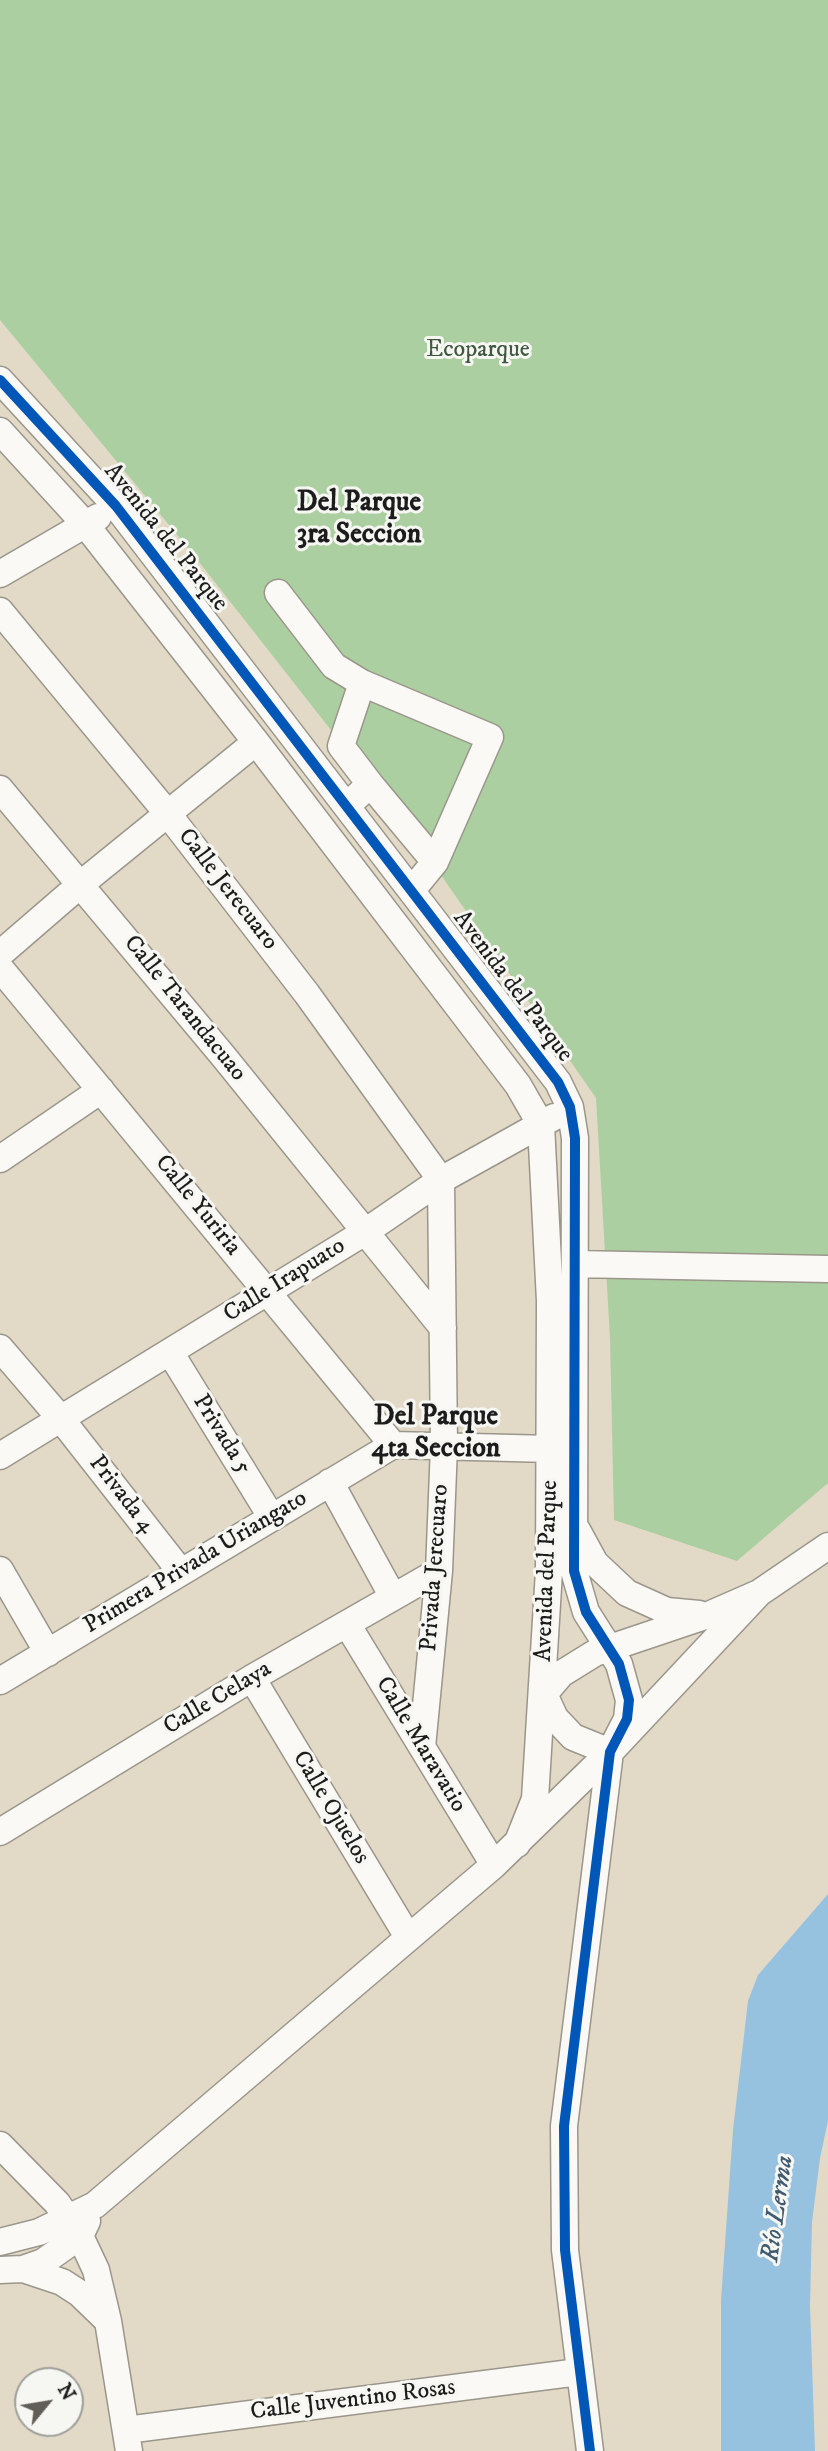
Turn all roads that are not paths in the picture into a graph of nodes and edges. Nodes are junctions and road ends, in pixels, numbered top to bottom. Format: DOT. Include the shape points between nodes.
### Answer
graph roads {
  1 [pos="0,380"];
  2 [pos="0,431"];
  3 [pos="116,506"];
  4 [pos="85,524"];
  5 [pos="0,574"];
  6 [pos="278,593"];
  7 [pos="0,611"];
  8 [pos="362,683"];
  9 [pos="256,743"];
  10 [pos="370,784"];
  11 [pos="0,789"];
  12 [pos="347,806"];
  13 [pos="168,814"];
  14 [pos="435,862"];
  15 [pos="81,884"];
  16 [pos="411,890"];
  17 [pos="0,954"];
  18 [pos="0,968"];
  19 [pos="101,1090"];
  20 [pos="570,1107"];
  21 [pos="541,1125"];
  22 [pos="0,1159"];
  23 [pos="441,1180"];
  24 [pos="365,1232"];
  25 [pos="575,1264"];
  26 [pos="828,1269"];
  27 [pos="267,1292"];
  28 [pos="443,1328"];
  29 [pos="0,1348"];
  30 [pos="170,1352"];
  31 [pos="61,1419"];
  32 [pos="393,1445"];
  33 [pos="444,1446"];
  34 [pos="551,1449"];
  35 [pos="0,1456"];
  36 [pos="330,1482"];
  37 [pos="272,1518"];
  38 [pos="575,1524"];
  39 [pos="828,1546"];
  40 [pos="0,1570"];
  41 [pos="439,1571"];
  42 [pos="181,1572"];
  43 [pos="759,1593"];
  44 [pos="393,1597"];
  45 [pos="711,1614"];
  46 [pos="347,1624"];
  47 [pos="607,1649"];
  48 [pos="48,1653"];
  49 [pos="252,1678"];
  50 [pos="0,1681"];
  51 [pos="544,1694"];
  52 [pos="422,1747"];
  53 [pos="610,1752"];
  54 [pos="0,1832"];
  55 [pos="517,1844"];
  56 [pos="494,1865"];
  57 [pos="408,1937"];
  58 [pos="0,2145"];
  59 [pos="73,2226"];
  60 [pos="0,2242"];
  61 [pos="11,2270"];
  62 [pos="108,2321"];
  63 [pos="579,2372"];
  64 [pos="128,2441"];
  65 [pos="590,2451"];
  1 -- 3 [label="street, Avenida del Parque"];
  2 -- 4 [label="street, Avenida del Parque"];
  3 -- 4 [label="street"];
  3 -- 12 [label="street, Avenida del Parque"];
  4 -- 5 [label="street"];
  4 -- 9 [label="street, Avenida del Parque"];
  6 -- 8 [label="street" via="334,666"];
  7 -- 13 [label="street, Calle Jerecuaro"];
  8 -- 10 [label="street" via="341,746"];
  8 -- 14 [label="street" via="490,737"];
  9 -- 13 [label="street"];
  9 -- 21 [label="street, Avenida del Parque" via="519,1085"];
  10 -- 12 [label="street"];
  10 -- 14 [label="street"];
  11 -- 15 [label="street, Calle Tarandacuao"];
  12 -- 16 [label="street, Avenida del Parque"];
  13 -- 15 [label="street"];
  13 -- 23 [label="street, Calle Jerecuaro"];
  14 -- 16 [label="street"];
  15 -- 17 [label="street"];
  15 -- 24 [label="street, Calle Tarandacuao"];
  16 -- 20 [label="street, Avenida del Parque" via="558,1082"];
  18 -- 19 [label="street, Calle Yuriria"];
  19 -- 22 [label="street"];
  19 -- 27 [label="street, Calle Yuriria"];
  20 -- 21 [label="street, Calle Irapuato"];
  20 -- 25 [label="street, Avenida del Parque" via="575,1138"];
  21 -- 23 [label="street, Calle Irapuato"];
  21 -- 34 [label="street, Avenida del Parque" via="550,1301"];
  23 -- 24 [label="street, Calle Irapuato"];
  23 -- 28 [label="street, Privada Jerecuaro"];
  24 -- 27 [label="street, Calle Irapuato"];
  24 -- 28 [label="street, Calle Tarandacuao"];
  25 -- 26 [label="street"];
  25 -- 38 [label="street, Avenida del Parque"];
  27 -- 30 [label="street, Calle Irapuato"];
  27 -- 32 [label="street, Calle Yuriria"];
  28 -- 33 [label="street, Privada Jerecuaro"];
  29 -- 31 [label="street, Privada 4"];
  30 -- 31 [label="street, Calle Irapuato"];
  30 -- 37 [label="street, Privada 5"];
  31 -- 35 [label="street, Calle Irapuato"];
  31 -- 42 [label="street, Privada 4"];
  32 -- 33 [label="street"];
  32 -- 36 [label="street, Primera Privada Uriangato"];
  33 -- 34 [label="street"];
  33 -- 41 [label="street, Privada Jerecuaro"];
  34 -- 51 [label="street, Avenida del Parque"];
  36 -- 37 [label="street, Primera Privada Uriangato"];
  36 -- 44 [label="street"];
  37 -- 42 [label="street, Primera Privada Uriangato"];
  38 -- 45 [label="street" via="595,1563 627,1593 667,1611"];
  38 -- 47 [label="street, Avenida del Parque" via="577,1585"];
  39 -- 43 [label="street"];
  40 -- 48 [label="street"];
  41 -- 44 [label="street, Calle Celaya"];
  41 -- 52 [label="street, Privada Jerecuaro"];
  42 -- 48 [label="street, Primera Privada Uriangato"];
  43 -- 45 [label="street"];
  43 -- 53 [label="street"];
  44 -- 46 [label="street, Calle Celaya"];
  45 -- 47 [label="street"];
  46 -- 49 [label="street, Calle Celaya"];
  46 -- 52 [label="street, Calle Maravatio"];
  47 -- 51 [label="street" via="571,1666"];
  47 -- 53 [label="street, Avenida del Parque" via="619,1664 629,1700 627,1719"];
  48 -- 50 [label="street, Primera Privada Uriangato"];
  49 -- 54 [label="street, Calle Celaya"];
  49 -- 57 [label="street, Calle Ojuelos"];
  51 -- 53 [label="street" via="555,1718 573,1737"];
  51 -- 55 [label="street, Avenida del Parque" via="535,1799"];
  52 -- 56 [label="street, Calle Maravatio"];
  53 -- 55 [label="street"];
  53 -- 63 [label="street" via="564,2126 565,2250"];
  55 -- 56 [label="street"];
  56 -- 57 [label="street"];
  57 -- 59 [label="street"];
  58 -- 59 [label="street" via="40,2184"];
  59 -- 60 [label="street"];
  59 -- 61 [label="street" via="52,2257"];
  59 -- 62 [label="street" via="96,2270"];
  61 -- 62 [label="street" via="62,2282"];
  62 -- 64 [label="street"];
  63 -- 64 [label="street, Calle Juventino Rosas"];
  63 -- 65 [label="street"];
}
